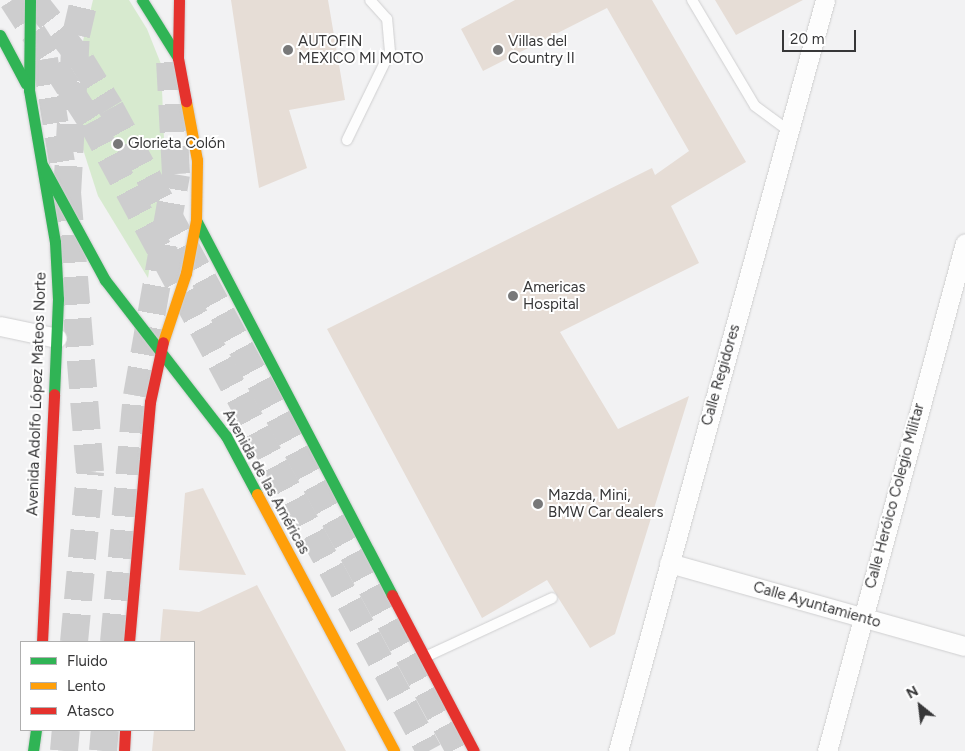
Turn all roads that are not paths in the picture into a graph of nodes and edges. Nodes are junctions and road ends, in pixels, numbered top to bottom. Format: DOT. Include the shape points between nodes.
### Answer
graph roads {
  1 [pos="30,0"];
  2 [pos="142,0"];
  3 [pos="179,0"];
  4 [pos="370,0"];
  5 [pos="692,0"];
  6 [pos="825,0"];
  7 [pos="0,35"];
  8 [pos="178,58"];
  9 [pos="29,90"];
  10 [pos="789,131"];
  11 [pos="347,140"];
  12 [pos="43,166"];
  13 [pos="196,220"];
  14 [pos="965,243"];
  15 [pos="0,326"];
  16 [pos="57,338"];
  17 [pos="160,351"];
  18 [pos="669,563"];
  19 [pos="552,598"];
  20 [pos="861,618"];
  21 [pos="42,641"];
  22 [pos="129,641"];
  23 [pos="965,646"];
  24 [pos="424,658"];
  25 [pos="36,731"];
  26 [pos="125,731"];
  27 [pos="33,751"];
  28 [pos="124,751"];
  29 [pos="394,751"];
  30 [pos="474,751"];
  31 [pos="618,751"];
  32 [pos="827,751"];
  1 -- 9 [label="main road, Avenida Adolfo López Mateos Norte"];
  2 -- 8 [label="main road"];
  3 -- 8 [label="main road"];
  4 -- 11 [label="lane" via="387,19 390,52"];
  5 -- 10 [label="lane" via="755,106"];
  6 -- 10 [label="street, Calle Regidores"];
  7 -- 9 [label="main road"];
  8 -- 13 [label="main road" via="197,160"];
  9 -- 12 [label="main road, Avenida Adolfo López Mateos Norte"];
  10 -- 18 [label="street, Calle Regidores"];
  12 -- 16 [label="main road, Avenida Adolfo López Mateos Norte" via="58,272"];
  12 -- 17 [label="main road, Avenida de las Américas" via="88,255"];
  13 -- 17 [label="main road" via="186,274"];
  13 -- 24 [label="main road"];
  14 -- 20 [label="street, Calle Heróico Colegio Militar"];
  15 -- 16 [label="street"];
  16 -- 21 [label="main road, Avenida Adolfo López Mateos Norte"];
  17 -- 22 [label="main road" via="144,454"];
  17 -- 29 [label="main road, Avenida de las Américas" via="226,436"];
  18 -- 20 [label="street, Calle Ayuntamiento"];
  18 -- 31 [label="street, Calle Regidores"];
  19 -- 24 [label="lane"];
  20 -- 23 [label="street, Calle Ayuntamiento"];
  20 -- 32 [label="street, Calle Heróico Colegio Militar"];
  24 -- 30 [label="main road"];
  25 -- 27 [label="main road"];
  26 -- 28 [label="main road"];
}
